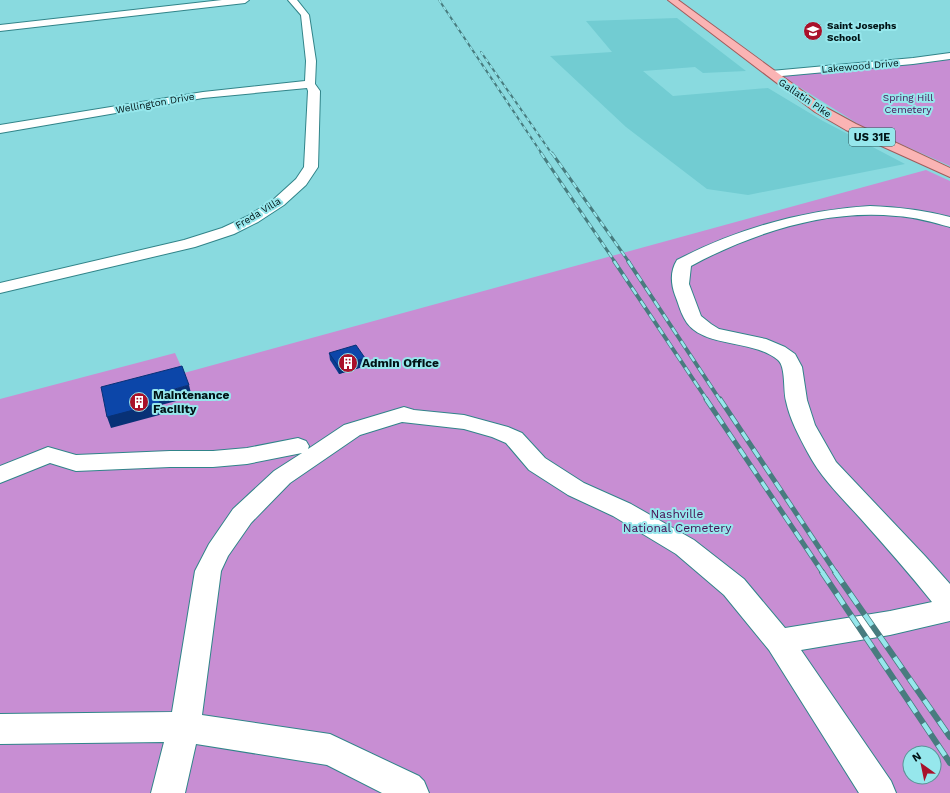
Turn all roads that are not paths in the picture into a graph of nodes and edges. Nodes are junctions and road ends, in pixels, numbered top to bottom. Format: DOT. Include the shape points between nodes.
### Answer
graph roads {
  1 [pos="245,0"];
  2 [pos="292,0"];
  3 [pos="672,0"];
  4 [pos="231,1"];
  5 [pos="0,28"];
  6 [pos="950,56"];
  7 [pos="770,74"];
  8 [pos="310,84"];
  9 [pos="0,128"];
  10 [pos="950,173"];
  11 [pos="950,222"];
  12 [pos="0,288"];
  13 [pos="298,446"];
  14 [pos="0,475"];
  15 [pos="950,604"];
  16 [pos="950,610"];
  17 [pos="779,641"];
  18 [pos="183,726"];
  19 [pos="0,729"];
  20 [pos="168,793"];
  21 [pos="412,793"];
  22 [pos="879,793"];
  1 -- 4 [label="main road"];
  2 -- 8 [label="street, Freda Villa" via="305,15 311,61"];
  3 -- 7 [label="main road, Gallatin Pike / US 31E"];
  4 -- 5 [label="main road"];
  6 -- 7 [label="street, Lakewood Drive"];
  7 -- 10 [label="main road, Gallatin Pike / US 31E" via="819,109 851,127"];
  8 -- 9 [label="street, Wellington Drive" via="203,95"];
  8 -- 12 [label="street, Freda Villa" via="314,91 311,167 301,182 279,202 228,231 189,244"];
  11 -- 15 [label="street" via="899,210 871,209 820,214 773,226 700,255 684,264 680,284 693,318 704,328 713,333 759,343 788,358 804,425 827,467 916,563"];
  13 -- 14 [label="street" via="247,456 213,459 76,463 48,455"];
  16 -- 17 [label="street" via="890,623"];
  17 -- 18 [label="street" via="734,586 685,547 622,510 570,485 537,464 514,438 464,422 409,417 404,414 352,430 282,477 242,516 218,551 208,571"];
  17 -- 22 [label="street"];
  18 -- 19 [label="street"];
  18 -- 20 [label="street"];
  18 -- 21 [label="street" via="330,750 407,788"];
}
